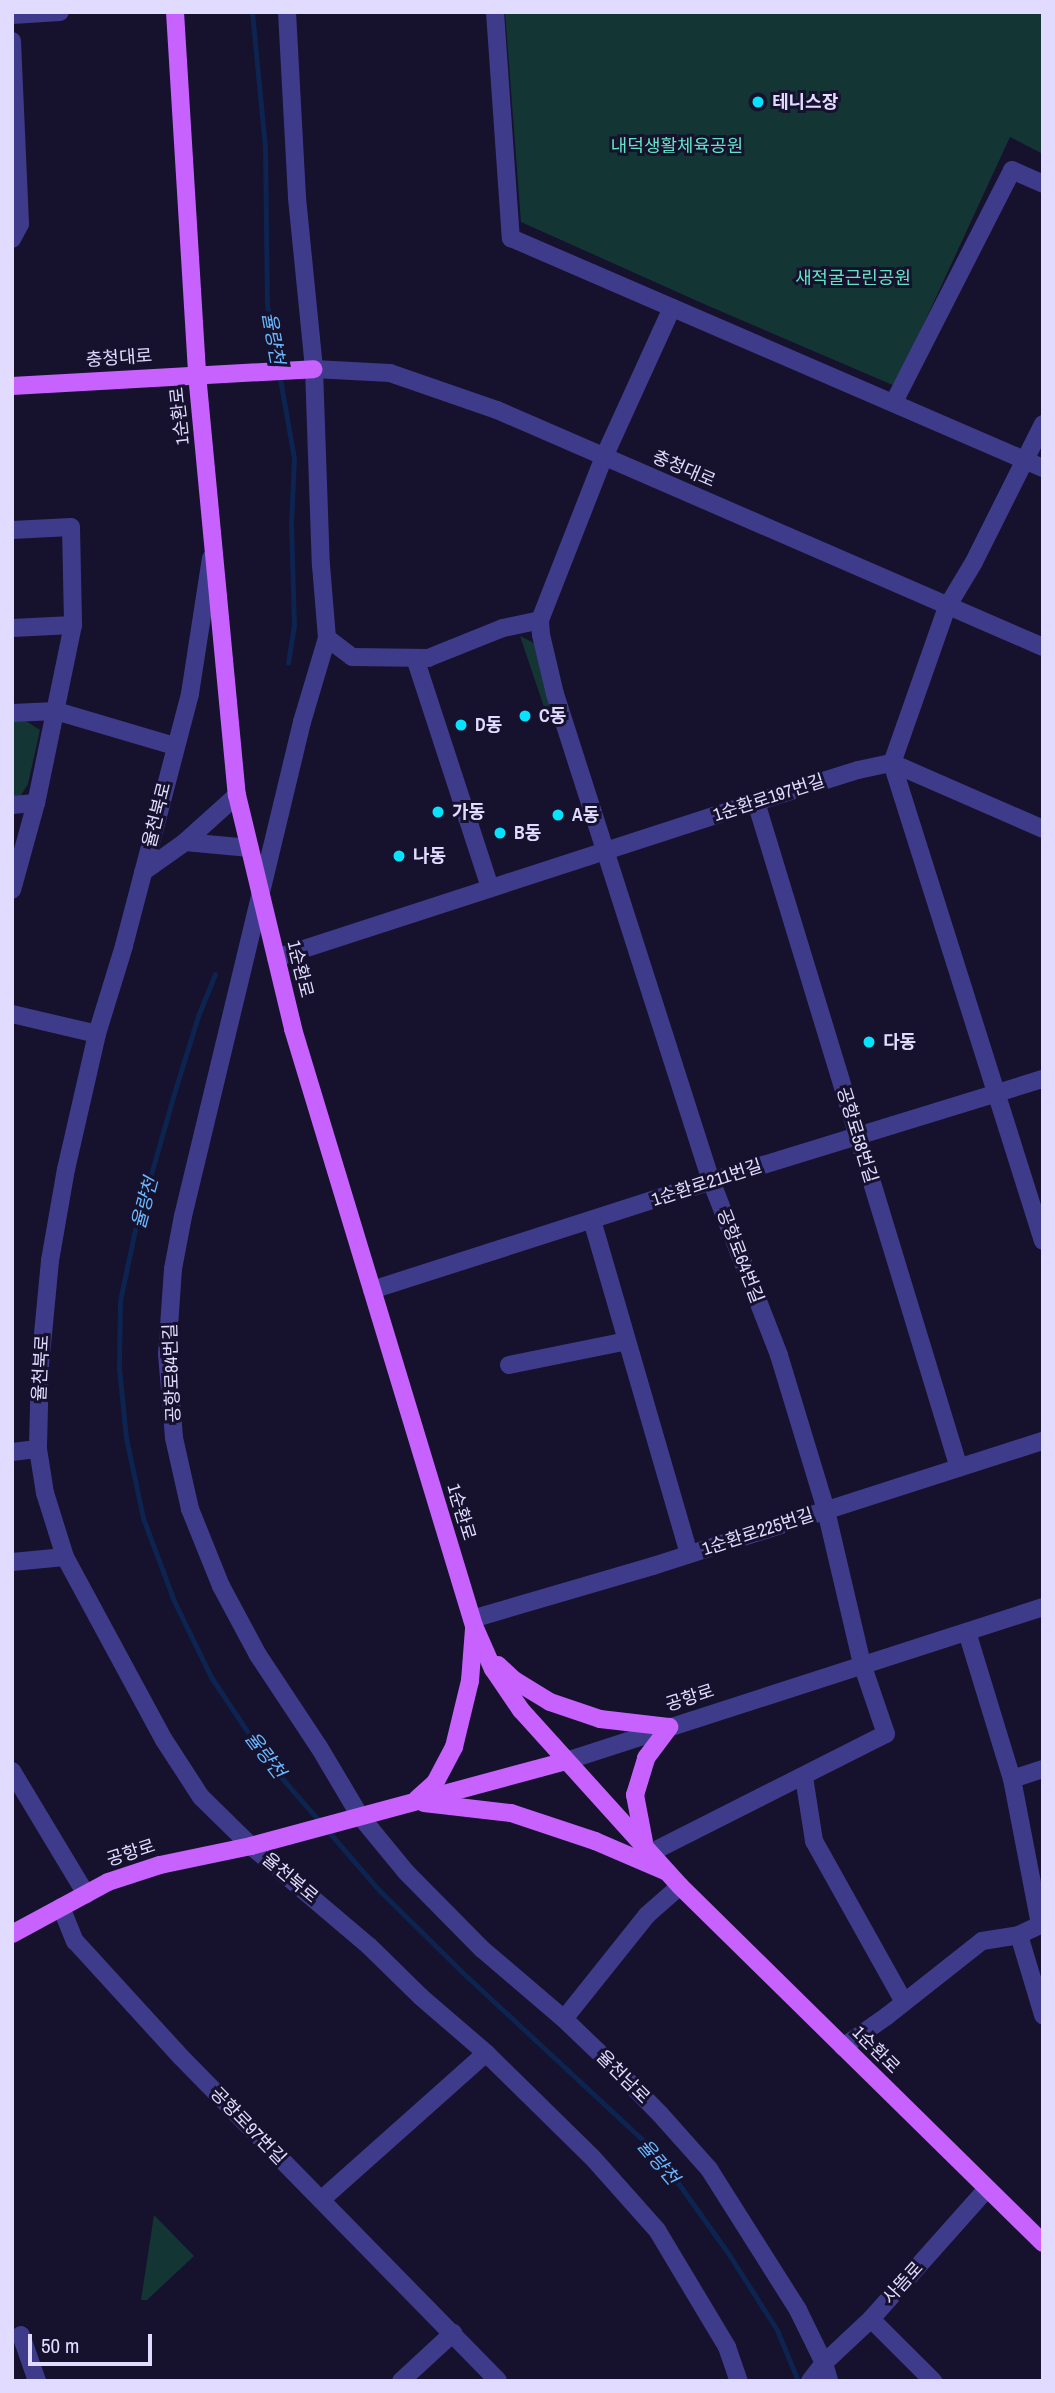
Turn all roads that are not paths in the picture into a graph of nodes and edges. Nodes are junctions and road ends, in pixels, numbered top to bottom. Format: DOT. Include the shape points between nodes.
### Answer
graph roads {
  1 [pos="60,12"];
  2 [pos="175,12"];
  3 [pos="287,12"];
  4 [pos="495,12"];
  5 [pos="12,15"];
  6 [pos="12,41"];
  7 [pos="1043,184"];
  8 [pos="16,232"];
  9 [pos="672,308"];
  10 [pos="307,369"];
  11 [pos="197,374"];
  12 [pos="12,386"];
  13 [pos="894,402"];
  14 [pos="1043,425"];
  15 [pos="604,457"];
  16 [pos="1025,460"];
  17 [pos="1043,468"];
  18 [pos="12,530"];
  19 [pos="214,536"];
  20 [pos="947,607"];
  21 [pos="540,620"];
  22 [pos="73,625"];
  23 [pos="12,628"];
  24 [pos="327,638"];
  25 [pos="1043,647"];
  26 [pos="415,658"];
  27 [pos="56,711"];
  28 [pos="12,713"];
  29 [pos="175,746"];
  30 [pos="892,763"];
  31 [pos="237,795"];
  32 [pos="756,802"];
  33 [pos="36,803"];
  34 [pos="12,804"];
  35 [pos="1043,829"];
  36 [pos="185,842"];
  37 [pos="250,848"];
  38 [pos="606,851"];
  39 [pos="143,872"];
  40 [pos="490,887"];
  41 [pos="12,890"];
  42 [pos="261,894"];
  43 [pos="276,958"];
  44 [pos="12,1014"];
  45 [pos="97,1034"];
  46 [pos="1043,1079"];
  47 [pos="996,1092"];
  48 [pos="857,1135"];
  49 [pos="711,1181"];
  50 [pos="592,1220"];
  51 [pos="1043,1241"];
  52 [pos="372,1290"];
  53 [pos="627,1342"];
  54 [pos="509,1365"];
  55 [pos="1043,1441"];
  56 [pos="38,1449"];
  57 [pos="12,1452"];
  58 [pos="959,1468"];
  59 [pos="826,1510"];
  60 [pos="689,1554"];
  61 [pos="65,1557"];
  62 [pos="12,1562"];
  63 [pos="1043,1607"];
  64 [pos="473,1623"];
  65 [pos="967,1632"];
  66 [pos="862,1664"];
  67 [pos="669,1727"];
  68 [pos="566,1761"];
  69 [pos="1043,1769"];
  70 [pos="12,1771"];
  71 [pos="804,1776"];
  72 [pos="1012,1779"];
  73 [pos="17,1792"];
  74 [pos="414,1802"];
  75 [pos="353,1818"];
  76 [pos="251,1846"];
  77 [pos="648,1848"];
  78 [pos="675,1880"];
  79 [pos="86,1894"];
  80 [pos="61,1907"];
  81 [pos="1042,1924"];
  82 [pos="12,1934"];
  83 [pos="1018,1935"];
  84 [pos="904,2001"];
  85 [pos="1043,2015"];
  86 [pos="564,2019"];
  87 [pos="843,2047"];
  88 [pos="486,2053"];
  89 [pos="987,2189"];
  90 [pos="321,2200"];
  91 [pos="1043,2243"];
  92 [pos="871,2319"];
  93 [pos="453,2333"];
  94 [pos="21,2335"];
  95 [pos="820,2374"];
  96 [pos="37,2381"];
  97 [pos="401,2381"];
  98 [pos="498,2381"];
  99 [pos="739,2381"];
  100 [pos="933,2381"];
  1 -- 5 [label="street"];
  2 -- 11 [label="main road, 1순환로"];
  3 -- 10 [label="street"];
  4 -- 9 [label="street" via="511,238"];
  6 -- 8 [label="street"];
  7 -- 13 [label="street" via="1012,170"];
  9 -- 13 [label="street"];
  9 -- 15 [label="street"];
  10 -- 11 [label="main road, 충청대로"];
  10 -- 15 [label="street, 충청대로" via="390,373 497,410"];
  10 -- 24 [label="street"];
  11 -- 12 [label="main road, 충청대로"];
  11 -- 19 [label="main road, 1순환로"];
  13 -- 16 [label="street"];
  14 -- 16 [label="street"];
  15 -- 20 [label="street, 충청대로"];
  15 -- 21 [label="street"];
  16 -- 17 [label="street"];
  16 -- 20 [label="street"];
  18 -- 22 [label="street" via="71,527"];
  19 -- 29 [label="street, 율천북로" via="190,694"];
  19 -- 31 [label="main road, 1순환로"];
  20 -- 25 [label="street, 충청대로"];
  20 -- 30 [label="street"];
  21 -- 26 [label="street" via="503,628 428,658"];
  21 -- 38 [label="street, 공항로64번길" via="555,694"];
  22 -- 23 [label="street"];
  22 -- 27 [label="street"];
  24 -- 26 [label="street" via="352,657"];
  24 -- 42 [label="street, 공항로84번길"];
  26 -- 40 [label="street"];
  27 -- 28 [label="street"];
  27 -- 29 [label="street"];
  27 -- 33 [label="street"];
  29 -- 39 [label="street, 율천북로"];
  30 -- 32 [label="street, 1순환로197번길"];
  30 -- 35 [label="street"];
  30 -- 47 [label="street"];
  31 -- 36 [label="street"];
  31 -- 37 [label="main road, 1순환로"];
  32 -- 38 [label="street, 1순환로197번길"];
  32 -- 48 [label="street, 공항로58번길"];
  33 -- 34 [label="street"];
  33 -- 41 [label="street"];
  36 -- 37 [label="street"];
  36 -- 39 [label="street"];
  37 -- 42 [label="main road, 1순환로"];
  38 -- 40 [label="street, 1순환로197번길"];
  38 -- 49 [label="street, 공항로64번길"];
  39 -- 45 [label="street, 율천북로"];
  40 -- 43 [label="street, 1순환로197번길"];
  42 -- 43 [label="main road, 1순환로"];
  42 -- 75 [label="street, 공항로84번길" via="173,1269 167,1354 174,1438 190,1509 221,1586 258,1655 319,1747"];
  43 -- 52 [label="main road, 1순환로"];
  44 -- 45 [label="street"];
  45 -- 56 [label="street, 율천북로" via="50,1261"];
  46 -- 47 [label="street, 1순환로211번길"];
  47 -- 48 [label="street, 1순환로211번길"];
  47 -- 51 [label="street"];
  48 -- 49 [label="street, 1순환로211번길"];
  48 -- 58 [label="street, 공항로58번길"];
  49 -- 50 [label="street, 1순환로211번길"];
  49 -- 59 [label="street, 공항로64번길" via="779,1355"];
  50 -- 52 [label="street, 1순환로211번길"];
  50 -- 53 [label="street"];
  52 -- 64 [label="main road, 1순환로"];
  53 -- 54 [label="street"];
  53 -- 60 [label="street"];
  55 -- 58 [label="street, 1순환로225번길"];
  56 -- 57 [label="street"];
  56 -- 61 [label="street, 율천북로" via="45,1493"];
  58 -- 59 [label="street, 1순환로225번길"];
  59 -- 60 [label="street, 1순환로225번길"];
  59 -- 66 [label="street, 공항로64번길"];
  60 -- 64 [label="street, 1순환로225번길"];
  61 -- 62 [label="street"];
  61 -- 76 [label="street, 율천북로" via="164,1740 201,1797"];
  63 -- 65 [label="street, 공항로"];
  64 -- 67 [label="main road" via="498,1665 550,1702 600,1719"];
  64 -- 68 [label="main road, 1순환로" via="506,1690"];
  64 -- 74 [label="main road" via="470,1681 454,1747 435,1783"];
  65 -- 66 [label="street, 공항로"];
  65 -- 72 [label="street"];
  66 -- 67 [label="street, 공항로"];
  66 -- 71 [label="street" via="886,1734"];
  67 -- 68 [label="street, 공항로"];
  67 -- 77 [label="main road" via="646,1758 635,1795"];
  68 -- 74 [label="main road, 공항로"];
  68 -- 77 [label="main road, 1순환로"];
  69 -- 72 [label="street"];
  70 -- 73 [label="street"];
  71 -- 77 [label="street"];
  71 -- 84 [label="street" via="814,1841"];
  72 -- 81 [label="street"];
  73 -- 79 [label="street"];
  74 -- 75 [label="main road, 공항로"];
  74 -- 78 [label="main road" via="511,1814 595,1841"];
  75 -- 76 [label="main road, 공항로"];
  75 -- 86 [label="street, 율천남로" via="482,1949"];
  76 -- 79 [label="main road, 공항로" via="160,1865"];
  76 -- 88 [label="street, 율천북로"];
  77 -- 78 [label="main road, 1순환로"];
  78 -- 86 [label="street"];
  78 -- 87 [label="main road, 1순환로"];
  79 -- 80 [label="main road, 공항로"];
  80 -- 82 [label="main road, 공항로"];
  80 -- 90 [label="street, 공항로97번길" via="75,1941"];
  81 -- 83 [label="street"];
  83 -- 84 [label="street" via="982,1941"];
  83 -- 85 [label="street"];
  84 -- 87 [label="street"];
  86 -- 95 [label="street, 율천남로" via="660,2113 709,2169 798,2310"];
  87 -- 89 [label="main road, 1순환로"];
  88 -- 90 [label="street"];
  88 -- 99 [label="street, 율천북로" via="592,2157 657,2230 727,2347"];
  89 -- 91 [label="main road, 1순환로"];
  89 -- 92 [label="street, 사뜸로"];
  90 -- 93 [label="street, 공항로97번길"];
  92 -- 95 [label="street, 사뜸로"];
  92 -- 100 [label="street"];
  93 -- 97 [label="street"];
  93 -- 98 [label="street, 공항로97번길"];
  94 -- 96 [label="street"];
}
